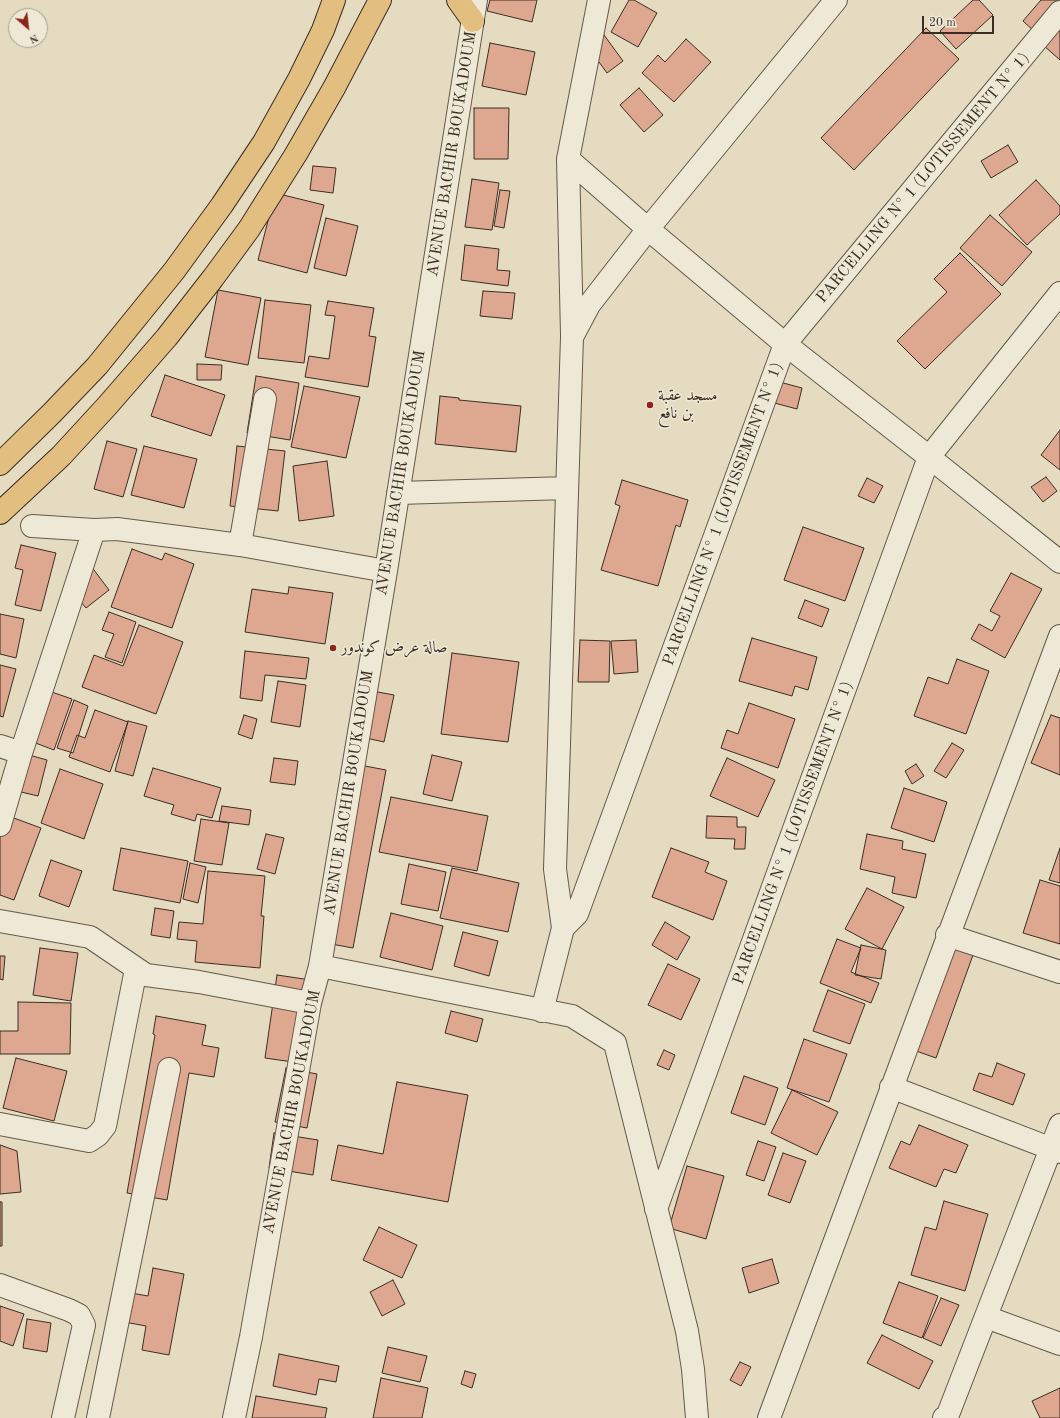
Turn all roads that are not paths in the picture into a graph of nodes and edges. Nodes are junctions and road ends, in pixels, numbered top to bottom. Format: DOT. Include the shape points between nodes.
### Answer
graph roads {
  1 [pos="334,0"];
  2 [pos="380,0"];
  3 [pos="458,0"];
  4 [pos="599,0"];
  5 [pos="836,0"];
  6 [pos="475,10"];
  7 [pos="1060,12"];
  8 [pos="568,159"];
  9 [pos="648,229"];
  10 [pos="1060,293"];
  11 [pos="572,337"];
  12 [pos="785,344"];
  13 [pos="265,400"];
  14 [pos="929,457"];
  15 [pos="0,464"];
  16 [pos="567,488"];
  17 [pos="398,493"];
  18 [pos="0,513"];
  19 [pos="32,526"];
  20 [pos="94,530"];
  21 [pos="240,545"];
  22 [pos="1060,562"];
  23 [pos="386,571"];
  24 [pos="1060,636"];
  25 [pos="0,746"];
  26 [pos="21,754"];
  27 [pos="0,825"];
  28 [pos="0,921"];
  29 [pos="563,928"];
  30 [pos="947,935"];
  31 [pos="320,966"];
  32 [pos="136,969"];
  33 [pos="1060,972"];
  34 [pos="310,1003"];
  35 [pos="542,1010"];
  36 [pos="169,1069"];
  37 [pos="891,1087"];
  38 [pos="0,1124"];
  39 [pos="1060,1125"];
  40 [pos="1056,1150"];
  41 [pos="656,1208"];
  42 [pos="0,1285"];
  43 [pos="986,1317"];
  44 [pos="1060,1344"];
  45 [pos="63,1418"];
  46 [pos="98,1418"];
  47 [pos="234,1418"];
  48 [pos="697,1418"];
  49 [pos="769,1418"];
  50 [pos="944,1418"];
  1 -- 15 [label="highway" via="323,30 299,79 264,142 222,205 174,271 97,366"];
  2 -- 18 [label="highway" via="296,154 249,229 217,273 112,401 61,456"];
  3 -- 6 [label="highway"];
  4 -- 8 [label="street"];
  5 -- 9 [label="street"];
  6 -- 17 [label="street, AVENUE BACHIR BOUKADOUM"];
  7 -- 12 [label="street, PARCELLING N° 1 (LOTISSEMENT N° 1)"];
  8 -- 9 [label="street, PARCELLING N° 1 (LOTISSEMENT N° 1)"];
  8 -- 11 [label="street"];
  9 -- 11 [label="street" via="589,305"];
  9 -- 12 [label="street, PARCELLING N° 1 (LOTISSEMENT N° 1)"];
  10 -- 14 [label="street, PARCELLING N° 1 (LOTISSEMENT N° 1)"];
  11 -- 16 [label="street"];
  12 -- 14 [label="street, PARCELLING N° 1 (LOTISSEMENT N° 1)"];
  12 -- 29 [label="street, PARCELLING N° 1 (LOTISSEMENT N° 1)" via="577,914"];
  13 -- 21 [label="street"];
  14 -- 22 [label="street, PARCELLING N° 1 (LOTISSEMENT N° 1)"];
  14 -- 41 [label="street, PARCELLING N° 1 (LOTISSEMENT N° 1)"];
  16 -- 17 [label="street"];
  16 -- 29 [label="street" via="555,869"];
  17 -- 23 [label="street, AVENUE BACHIR BOUKADOUM"];
  19 -- 20 [label="street"];
  20 -- 21 [label="street" via="118,529"];
  20 -- 26 [label="street"];
  21 -- 23 [label="street"];
  23 -- 31 [label="street, AVENUE BACHIR BOUKADOUM"];
  24 -- 30 [label="street"];
  25 -- 26 [label="street"];
  26 -- 27 [label="street"];
  28 -- 32 [label="street" via="90,937"];
  29 -- 35 [label="street"];
  30 -- 33 [label="street"];
  30 -- 37 [label="street"];
  31 -- 34 [label="street, AVENUE BACHIR BOUKADOUM"];
  31 -- 35 [label="street"];
  32 -- 34 [label="street" via="146,975 199,982"];
  32 -- 38 [label="street" via="105,1126 98,1135 88,1141"];
  34 -- 47 [label="street, AVENUE BACHIR BOUKADOUM" via="251,1337"];
  35 -- 41 [label="street" via="572,1016 615,1043"];
  36 -- 46 [label="street"];
  37 -- 40 [label="street"];
  37 -- 49 [label="street"];
  39 -- 40 [label="street"];
  40 -- 43 [label="street"];
  41 -- 48 [label="street" via="687,1331"];
  42 -- 45 [label="street" via="69,1310 79,1315 84,1325"];
  43 -- 44 [label="street"];
  43 -- 50 [label="street" via="947,1417"];
}
